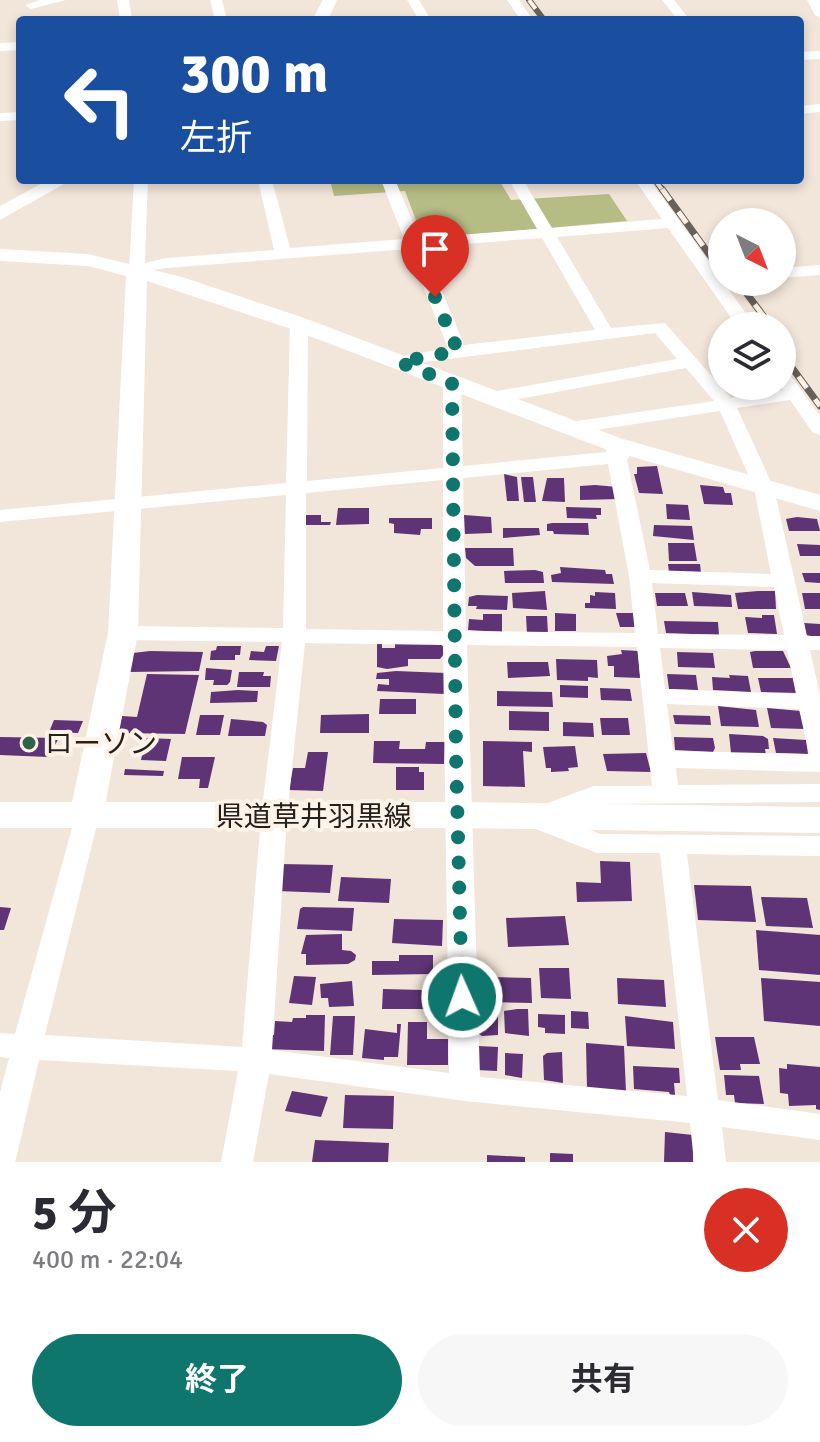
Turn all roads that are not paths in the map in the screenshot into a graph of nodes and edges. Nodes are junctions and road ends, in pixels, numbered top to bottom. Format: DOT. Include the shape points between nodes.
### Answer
graph roads {
  1 [pos="60,0"];
  2 [pos="668,0"];
  3 [pos="29,3"];
  4 [pos="681,16"];
  5 [pos="10,117"];
  6 [pos="0,134"];
  7 [pos="55,184"];
  8 [pos="141,184"];
  9 [pos="266,184"];
  10 [pos="390,184"];
  11 [pos="518,184"];
  12 [pos="645,184"];
  13 [pos="0,214"];
  14 [pos="672,223"];
  15 [pos="547,233"];
  16 [pos="414,242"];
  17 [pos="283,253"];
  18 [pos="0,255"];
  19 [pos="137,270"];
  20 [pos="820,270"];
  21 [pos="796,272"];
  22 [pos="736,312"];
  23 [pos="299,324"];
  24 [pos="606,334"];
  25 [pos="458,351"];
  26 [pos="399,362"];
  27 [pos="691,362"];
  28 [pos="452,383"];
  29 [pos="796,397"];
  30 [pos="492,398"];
  31 [pos="742,400"];
  32 [pos="725,402"];
  33 [pos="570,428"];
  34 [pos="820,429"];
  35 [pos="616,451"];
  36 [pos="455,471"];
  37 [pos="298,487"];
  38 [pos="764,488"];
  39 [pos="820,503"];
  40 [pos="130,504"];
  41 [pos="0,516"];
  42 [pos="640,576"];
  43 [pos="783,581"];
  44 [pos="123,633"];
  45 [pos="294,635"];
  46 [pos="454,638"];
  47 [pos="649,641"];
  48 [pos="808,643"];
  49 [pos="656,696"];
  50 [pos="809,702"];
  51 [pos="820,752"];
  52 [pos="661,759"];
  53 [pos="820,763"];
  54 [pos="820,793"];
  55 [pos="666,794"];
  56 [pos="0,815"];
  57 [pos="457,815"];
  58 [pos="86,816"];
  59 [pos="274,817"];
  60 [pos="535,818"];
  61 [pos="820,820"];
  62 [pos="673,846"];
  63 [pos="820,846"];
  64 [pos="12,1046"];
  65 [pos="256,1060"];
  66 [pos="465,1088"];
  67 [pos="705,1111"];
  68 [pos="820,1127"];
  69 [pos="0,1159"];
  70 [pos="237,1162"];
  71 [pos="710,1162"];
  1 -- 3 [label="street"];
  2 -- 4 [label="street"];
  5 -- 6 [label="street"];
  7 -- 13 [label="street"];
  8 -- 19 [label="street"];
  9 -- 17 [label="street"];
  10 -- 16 [label="street"];
  11 -- 15 [label="street"];
  12 -- 14 [label="street"];
  14 -- 15 [label="street"];
  14 -- 22 [label="street"];
  15 -- 16 [label="street"];
  15 -- 24 [label="street"];
  16 -- 17 [label="street"];
  16 -- 25 [label="street"];
  17 -- 19 [label="street"];
  18 -- 19 [label="street" via="61,257"];
  19 -- 23 [label="street"];
  19 -- 40 [label="street"];
  20 -- 21 [label="street"];
  23 -- 26 [label="street"];
  23 -- 37 [label="street"];
  24 -- 25 [label="street"];
  24 -- 27 [label="street" via="659,327"];
  25 -- 26 [label="street"];
  26 -- 28 [label="street"];
  27 -- 30 [label="street"];
  27 -- 32 [label="street"];
  28 -- 30 [label="street"];
  28 -- 36 [label="street"];
  29 -- 34 [label="street"];
  30 -- 33 [label="street"];
  31 -- 32 [label="street"];
  32 -- 33 [label="street"];
  32 -- 38 [label="street"];
  33 -- 35 [label="street"];
  35 -- 36 [label="street"];
  35 -- 38 [label="street"];
  35 -- 42 [label="street"];
  36 -- 37 [label="street"];
  36 -- 46 [label="street"];
  37 -- 40 [label="street"];
  37 -- 45 [label="street"];
  38 -- 39 [label="street"];
  38 -- 43 [label="street"];
  40 -- 41 [label="street"];
  40 -- 44 [label="street"];
  42 -- 43 [label="street"];
  42 -- 47 [label="street"];
  43 -- 48 [label="street"];
  44 -- 45 [label="street"];
  44 -- 58 [label="street"];
  45 -- 46 [label="street"];
  45 -- 59 [label="street"];
  46 -- 47 [label="street"];
  46 -- 57 [label="street"];
  47 -- 48 [label="street"];
  47 -- 49 [label="street"];
  48 -- 50 [label="street"];
  49 -- 50 [label="street"];
  49 -- 52 [label="street"];
  50 -- 51 [label="street"];
  52 -- 53 [label="street"];
  52 -- 55 [label="street"];
  54 -- 55 [label="street"];
  55 -- 60 [label="street" via="594,795"];
  56 -- 58 [label="main road, 県道草井羽黒線"];
  57 -- 59 [label="main road, 県道草井羽黒線"];
  57 -- 60 [label="main road, 県道草井羽黒線"];
  57 -- 66 [label="street"];
  58 -- 59 [label="main road, 県道草井羽黒線"];
  58 -- 64 [label="street" via="59,930"];
  59 -- 65 [label="street"];
  60 -- 61 [label="main road, 県道草井羽黒線"];
  60 -- 62 [label="street" via="597,843"];
  62 -- 63 [label="street"];
  62 -- 67 [label="street"];
  64 -- 65 [label="street"];
  64 -- 69 [label="street"];
  65 -- 66 [label="street"];
  65 -- 70 [label="street"];
  66 -- 67 [label="street"];
  67 -- 68 [label="street"];
  67 -- 71 [label="street"];
}
